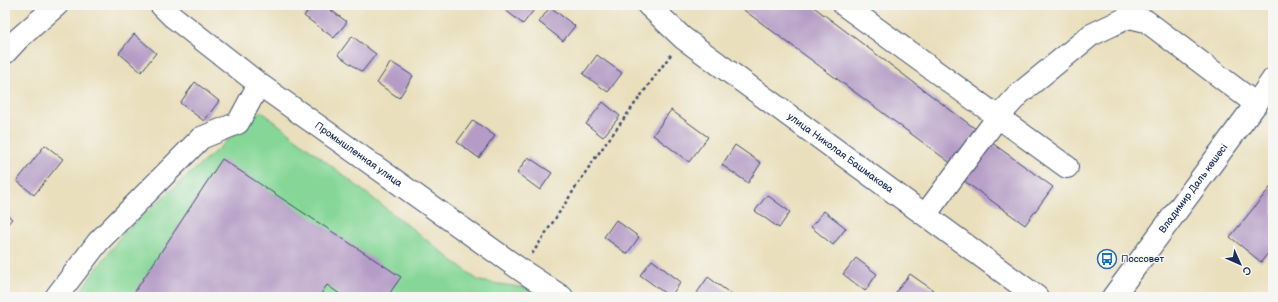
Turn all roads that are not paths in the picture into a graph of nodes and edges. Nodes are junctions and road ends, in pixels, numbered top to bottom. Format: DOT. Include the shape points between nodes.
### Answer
graph roads {
  1 [pos="57,5"];
  2 [pos="161,5"];
  3 [pos="844,5"];
  4 [pos="655,7"];
  5 [pos="5,53"];
  6 [pos="1273,80"];
  7 [pos="259,84"];
  8 [pos="1256,104"];
  9 [pos="998,117"];
  10 [pos="1067,167"];
  11 [pos="925,214"];
  12 [pos="56,297"];
  13 [pos="562,297"];
  14 [pos="1037,297"];
  15 [pos="1113,297"];
  1 -- 5 [label="street"];
  2 -- 7 [label="street, Промышленная улица"];
  3 -- 9 [label="street"];
  4 -- 11 [label="street, улица Николая Башмакова" via="683,38"];
  6 -- 8 [label="street, Владимир Даль көшесі"];
  7 -- 12 [label="street" via="238,123 201,138 98,242"];
  7 -- 13 [label="street, Промышленная улица"];
  8 -- 9 [label="street" via="1146,21 1129,17 1091,35 1019,94"];
  8 -- 15 [label="street, Владимир Даль көшесі"];
  9 -- 10 [label="street"];
  9 -- 11 [label="street"];
  11 -- 14 [label="street, улица Николая Башмакова"];
}
